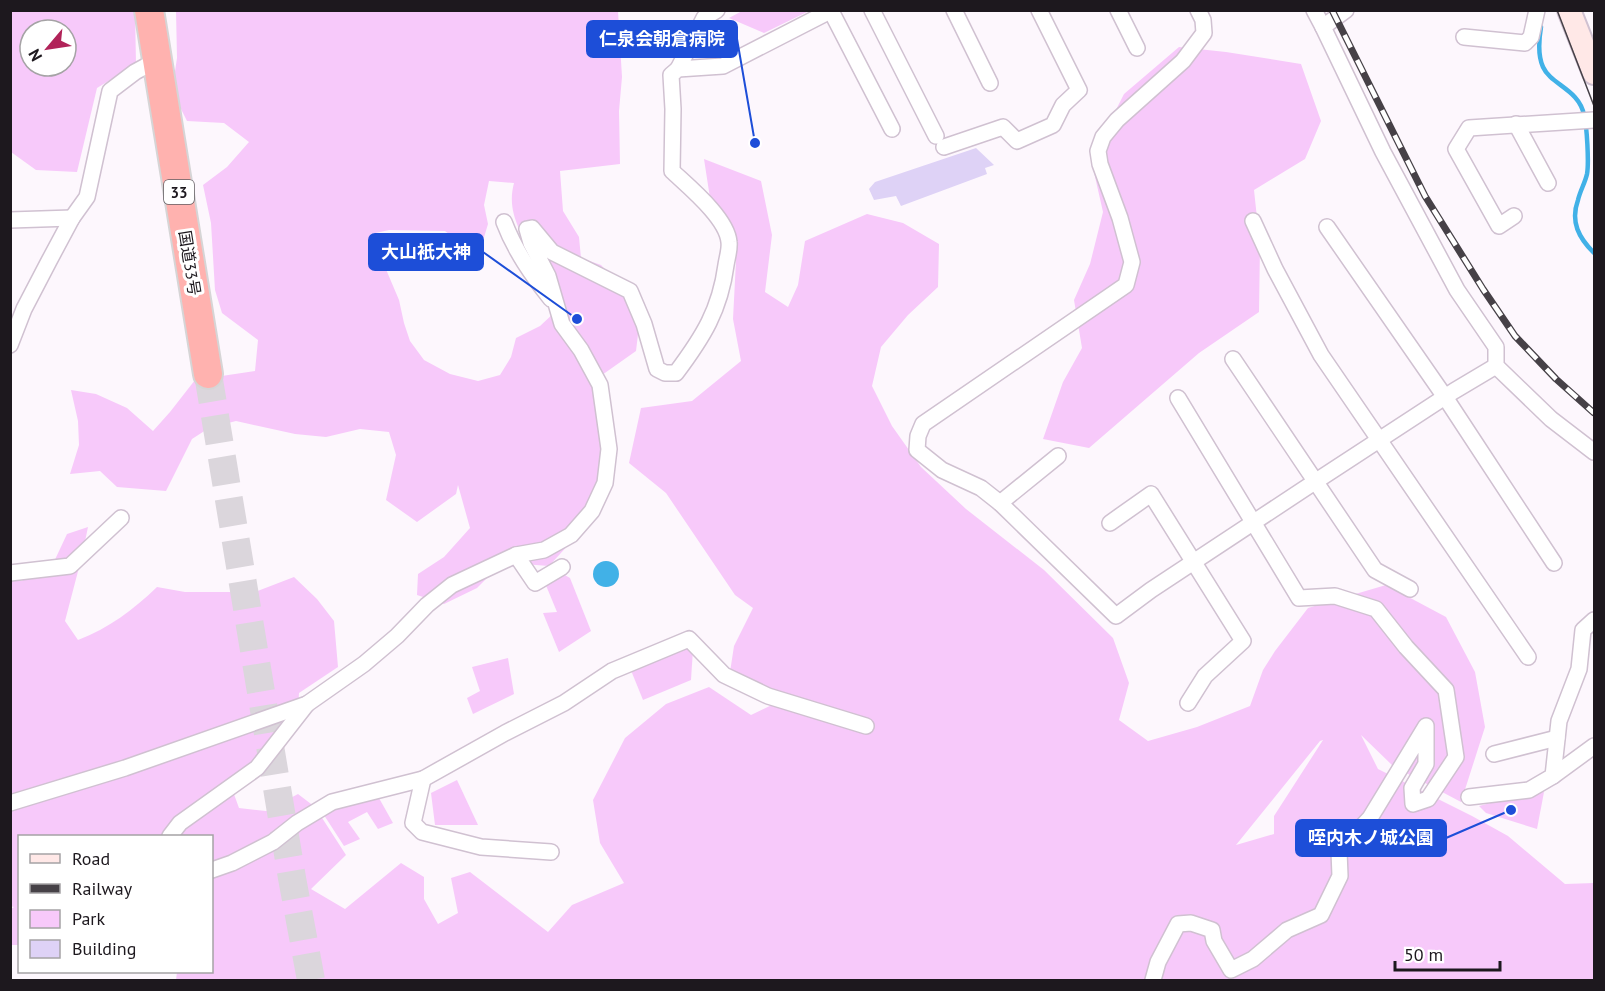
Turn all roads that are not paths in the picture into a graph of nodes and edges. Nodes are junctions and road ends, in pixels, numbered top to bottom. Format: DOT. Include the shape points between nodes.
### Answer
graph roads {
  1 [pos="149,10"];
  2 [pos="717,10"];
  3 [pos="872,10"];
  4 [pos="954,10"];
  5 [pos="1039,10"];
  6 [pos="1118,10"];
  7 [pos="1198,10"];
  8 [pos="1314,10"];
  9 [pos="1346,10"];
  10 [pos="1537,10"];
  11 [pos="1569,10"];
  12 [pos="831,11"];
  13 [pos="1323,27"];
  14 [pos="1464,37"];
  15 [pos="1137,48"];
  16 [pos="157,60"];
  17 [pos="678,69"];
  18 [pos="1594,73"];
  19 [pos="990,83"];
  20 [pos="1587,120"];
  21 [pos="1516,124"];
  22 [pos="892,129"];
  23 [pos="1548,183"];
  24 [pos="1514,216"];
  25 [pos="72,218"];
  26 [pos="10,220"];
  27 [pos="1253,221"];
  28 [pos="504,222"];
  29 [pos="1327,227"];
  30 [pos="557,306"];
  31 [pos="10,345"];
  32 [pos="1233,359"];
  33 [pos="1496,366"];
  34 [pos="208,374"];
  35 [pos="1445,397"];
  36 [pos="1178,398"];
  37 [pos="1380,441"];
  38 [pos="1594,452"];
  39 [pos="1058,456"];
  40 [pos="1316,481"];
  41 [pos="1000,503"];
  42 [pos="121,518"];
  43 [pos="1110,523"];
  44 [pos="1253,524"];
  45 [pos="516,555"];
  46 [pos="1194,562"];
  47 [pos="1554,563"];
  48 [pos="562,567"];
  49 [pos="10,573"];
  50 [pos="1410,589"];
  51 [pos="1594,620"];
  52 [pos="1528,657"];
  53 [pos="1188,703"];
  54 [pos="307,704"];
  55 [pos="866,726"];
  56 [pos="1557,738"];
  57 [pos="1594,746"];
  58 [pos="1494,754"];
  59 [pos="1553,776"];
  60 [pos="423,779"];
  61 [pos="1469,797"];
  62 [pos="10,803"];
  63 [pos="171,835"];
  64 [pos="551,852"];
  65 [pos="213,870"];
  66 [pos="1153,981"];
  1 -- 16 [label="highway, 国道33号 / 33"];
  2 -- 17 [label="street" via="704,18"];
  3 -- 5 [label="street" via="940,142 1003,127 1017,141 1053,124 1063,105 1079,90"];
  4 -- 19 [label="street"];
  6 -- 15 [label="street"];
  7 -- 41 [label="street" via="1204,33 1183,61 1117,120 1103,137 1098,151 1132,262 1126,285 923,424 918,436 917,450 942,470 981,488"];
  8 -- 13 [label="street"];
  9 -- 13 [label="street"];
  10 -- 14 [label="street" via="1531,38 1525,43"];
  11 -- 18 [label="main road"];
  12 -- 17 [label="street" via="723,66"];
  12 -- 22 [label="street"];
  13 -- 33 [label="street" via="1383,152 1457,290 1496,347"];
  16 -- 25 [label="street" via="110,91 87,197"];
  16 -- 34 [label="highway, 国道33号 / 33"];
  17 -- 30 [label="street" via="671,75 672,171 708,204 729,242 723,287 709,325 676,373 657,369 630,291 552,252 532,228 527,228"];
  20 -- 21 [label="street"];
  21 -- 23 [label="street"];
  21 -- 24 [label="street" via="1469,128 1456,149 1499,226"];
  25 -- 26 [label="street"];
  25 -- 31 [label="street" via="24,309"];
  27 -- 37 [label="street" via="1321,356"];
  28 -- 30 [label="street" via="530,272"];
  29 -- 35 [label="street"];
  30 -- 45 [label="street" via="562,324 600,385 609,449 605,483 592,511 571,535 544,550"];
  32 -- 40 [label="street"];
  33 -- 35 [label="street"];
  33 -- 38 [label="street" via="1551,419"];
  35 -- 37 [label="street"];
  35 -- 47 [label="street"];
  36 -- 44 [label="street"];
  37 -- 40 [label="street"];
  37 -- 52 [label="street"];
  39 -- 41 [label="street"];
  40 -- 44 [label="street"];
  40 -- 50 [label="street" via="1375,570"];
  41 -- 46 [label="street" via="1116,616"];
  42 -- 49 [label="street" via="70,566"];
  43 -- 46 [label="street" via="1151,494"];
  44 -- 46 [label="street"];
  44 -- 66 [label="street" via="1299,598 1335,596 1376,609 1446,690 1456,757 1428,799 1413,804 1412,788 1426,764 1426,726 1370,818 1339,851 1340,876 1321,915 1287,930 1253,959 1231,970 1212,930 1191,923 1178,924 1158,962"];
  45 -- 48 [label="street" via="536,583"];
  45 -- 54 [label="street" via="452,585 364,664"];
  46 -- 53 [label="street" via="1243,641 1205,676"];
  51 -- 56 [label="street" via="1583,630 1579,669"];
  54 -- 62 [label="street" via="125,768"];
  54 -- 63 [label="street" via="257,768 180,823"];
  55 -- 60 [label="street" via="768,696 724,675 689,639 612,671 564,703"];
  56 -- 58 [label="street"];
  56 -- 59 [label="street"];
  57 -- 59 [label="street"];
  59 -- 61 [label="street" via="1529,790"];
  60 -- 64 [label="street" via="413,823 422,832 481,847"];
  60 -- 65 [label="street" via="332,802 273,842"];
}
